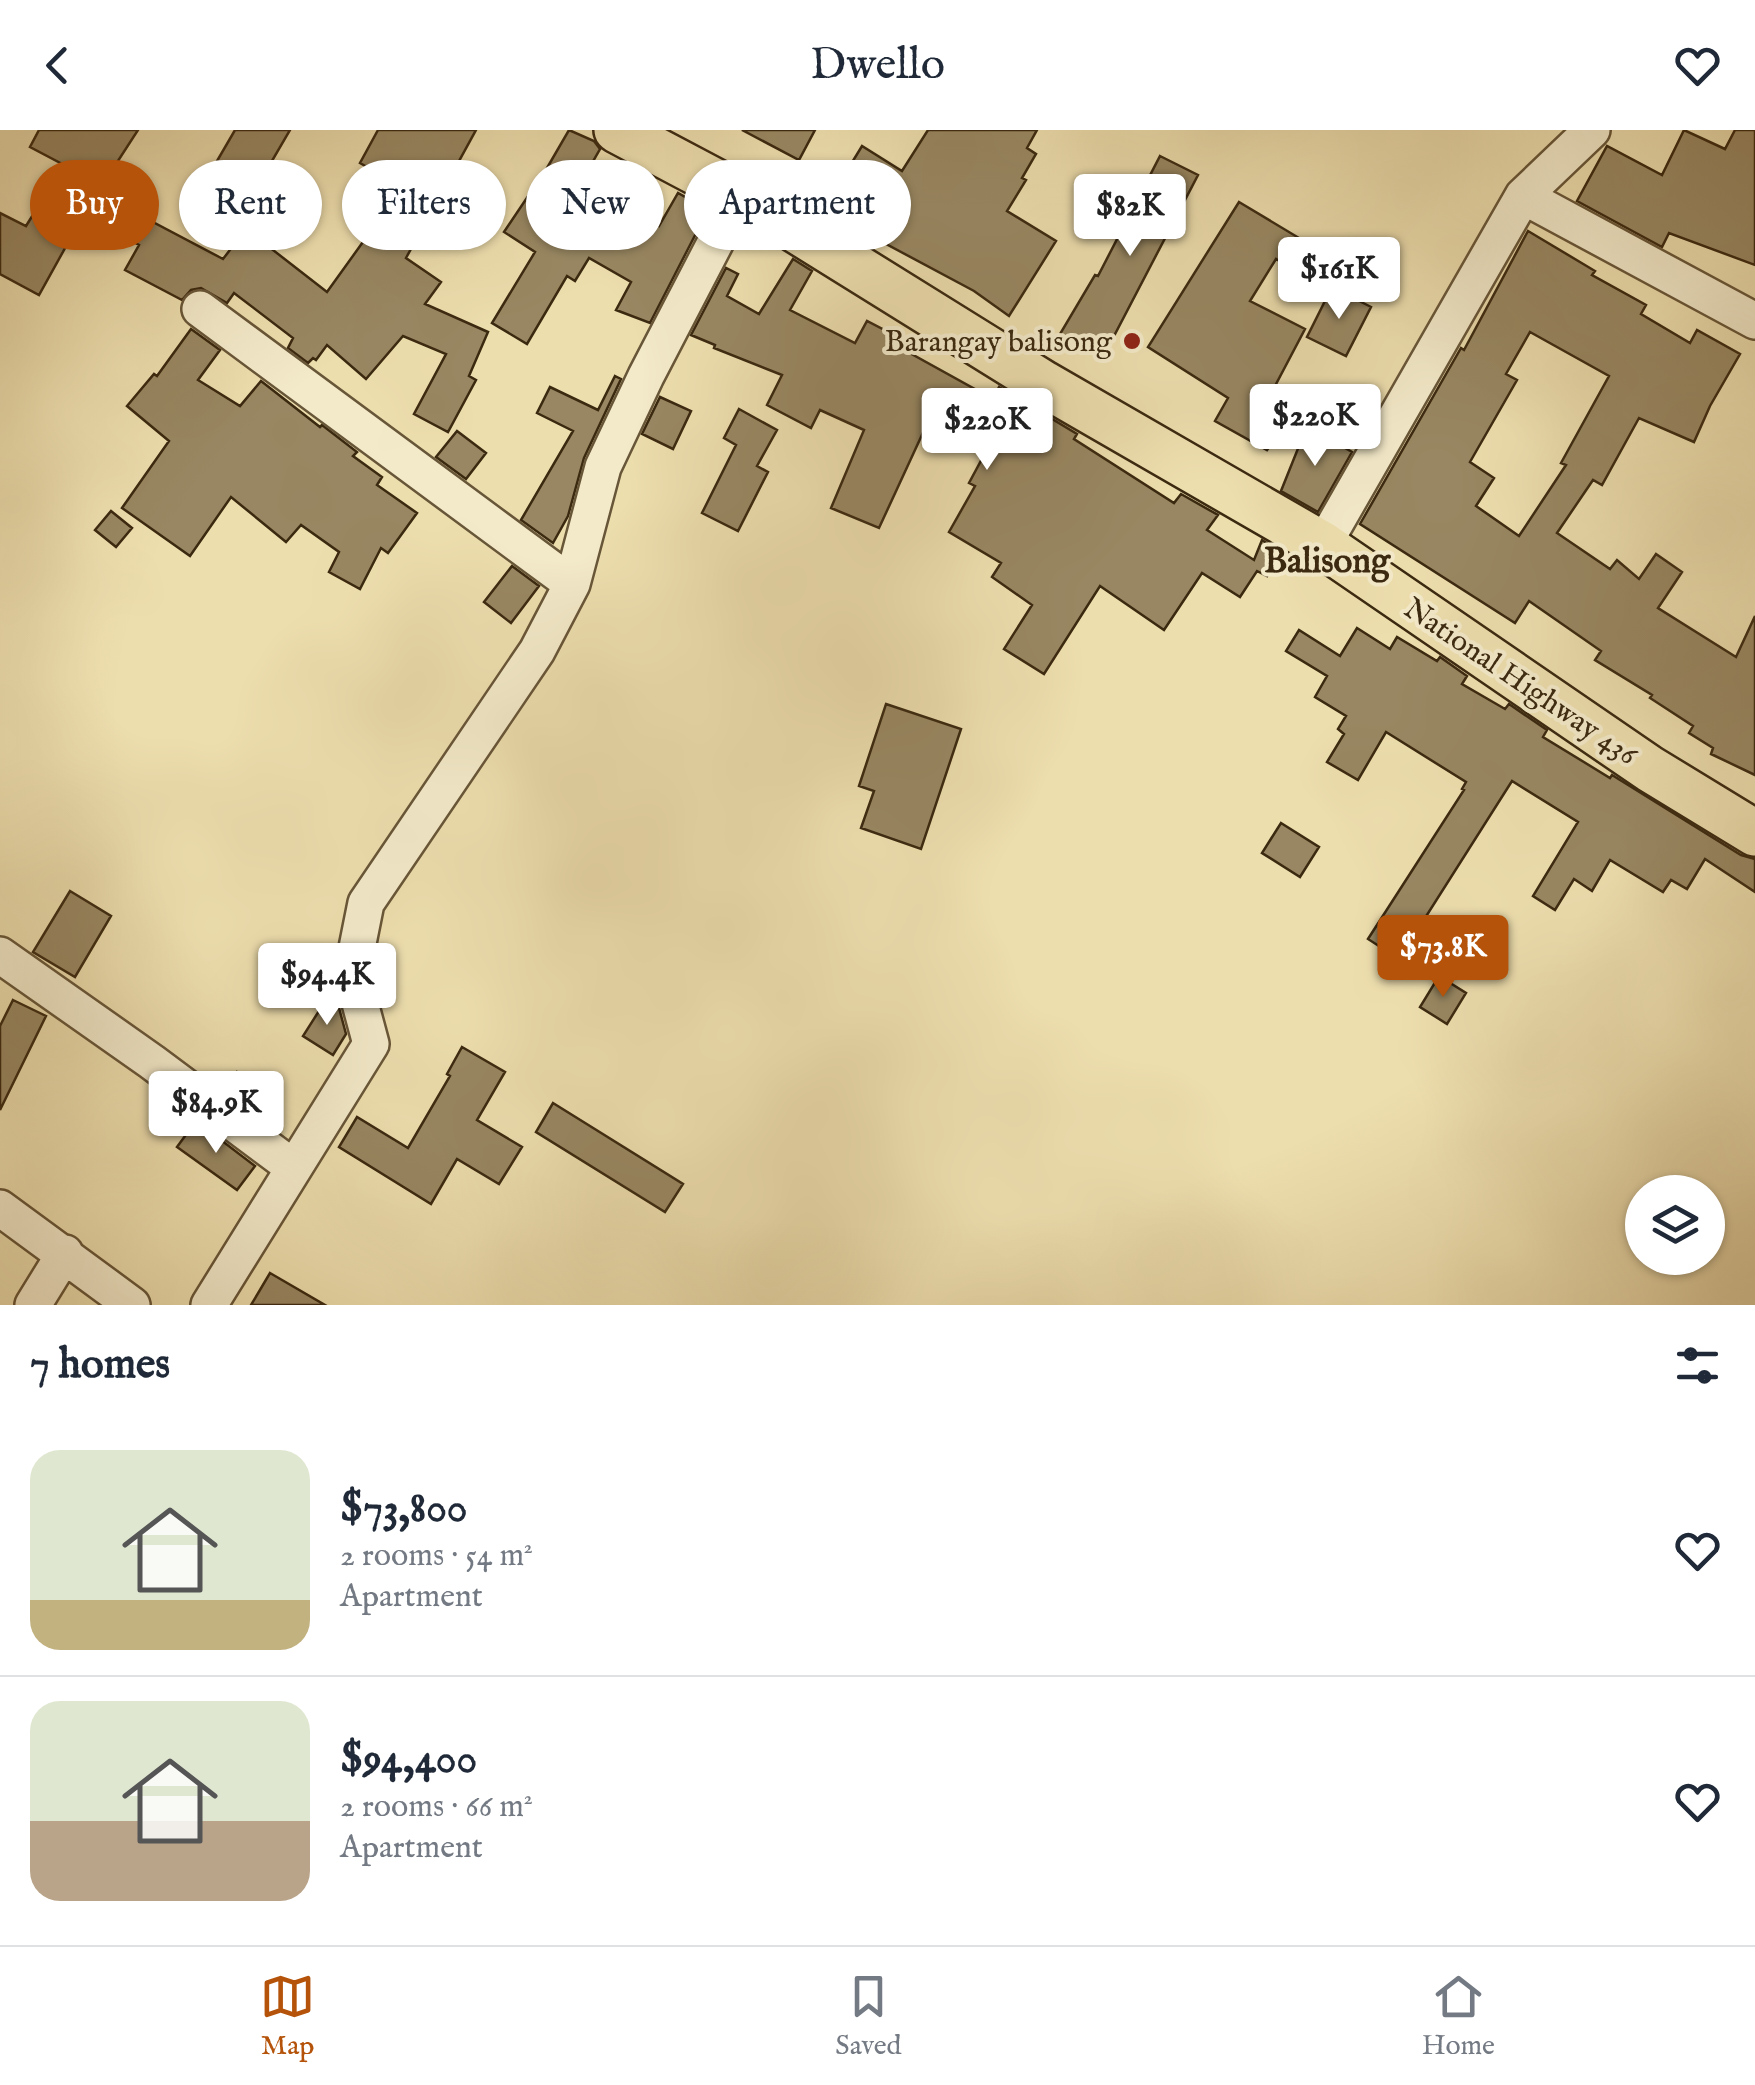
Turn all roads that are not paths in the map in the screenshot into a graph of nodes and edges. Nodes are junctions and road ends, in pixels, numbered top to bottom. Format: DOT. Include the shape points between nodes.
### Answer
graph roads {
  1 [pos="618,130"];
  2 [pos="1592,130"];
  3 [pos="684,165"];
  4 [pos="1523,196"];
  5 [pos="711,250"];
  6 [pos="828,250"];
  7 [pos="200,309"];
  8 [pos="1755,321"];
  9 [pos="1323,545"];
  10 [pos="572,584"];
  11 [pos="1755,833"];
  12 [pos="0,955"];
  13 [pos="294,1168"];
  14 [pos="0,1208"];
  15 [pos="64,1253"];
  16 [pos="33,1305"];
  17 [pos="132,1305"];
  18 [pos="209,1305"];
  1 -- 3 [label="main road, National Highway 436"];
  2 -- 4 [label="street"];
  4 -- 8 [label="street"];
  4 -- 9 [label="street"];
  5 -- 10 [label="street" via="603,467"];
  6 -- 9 [label="main road, National Highway 436"];
  7 -- 10 [label="street"];
  9 -- 11 [label="main road, National Highway 436"];
  10 -- 13 [label="street" via="537,651 366,903 352,973 370,1044"];
  12 -- 13 [label="street"];
  13 -- 18 [label="street"];
  14 -- 15 [label="street"];
  15 -- 16 [label="street"];
  15 -- 17 [label="street"];
}
